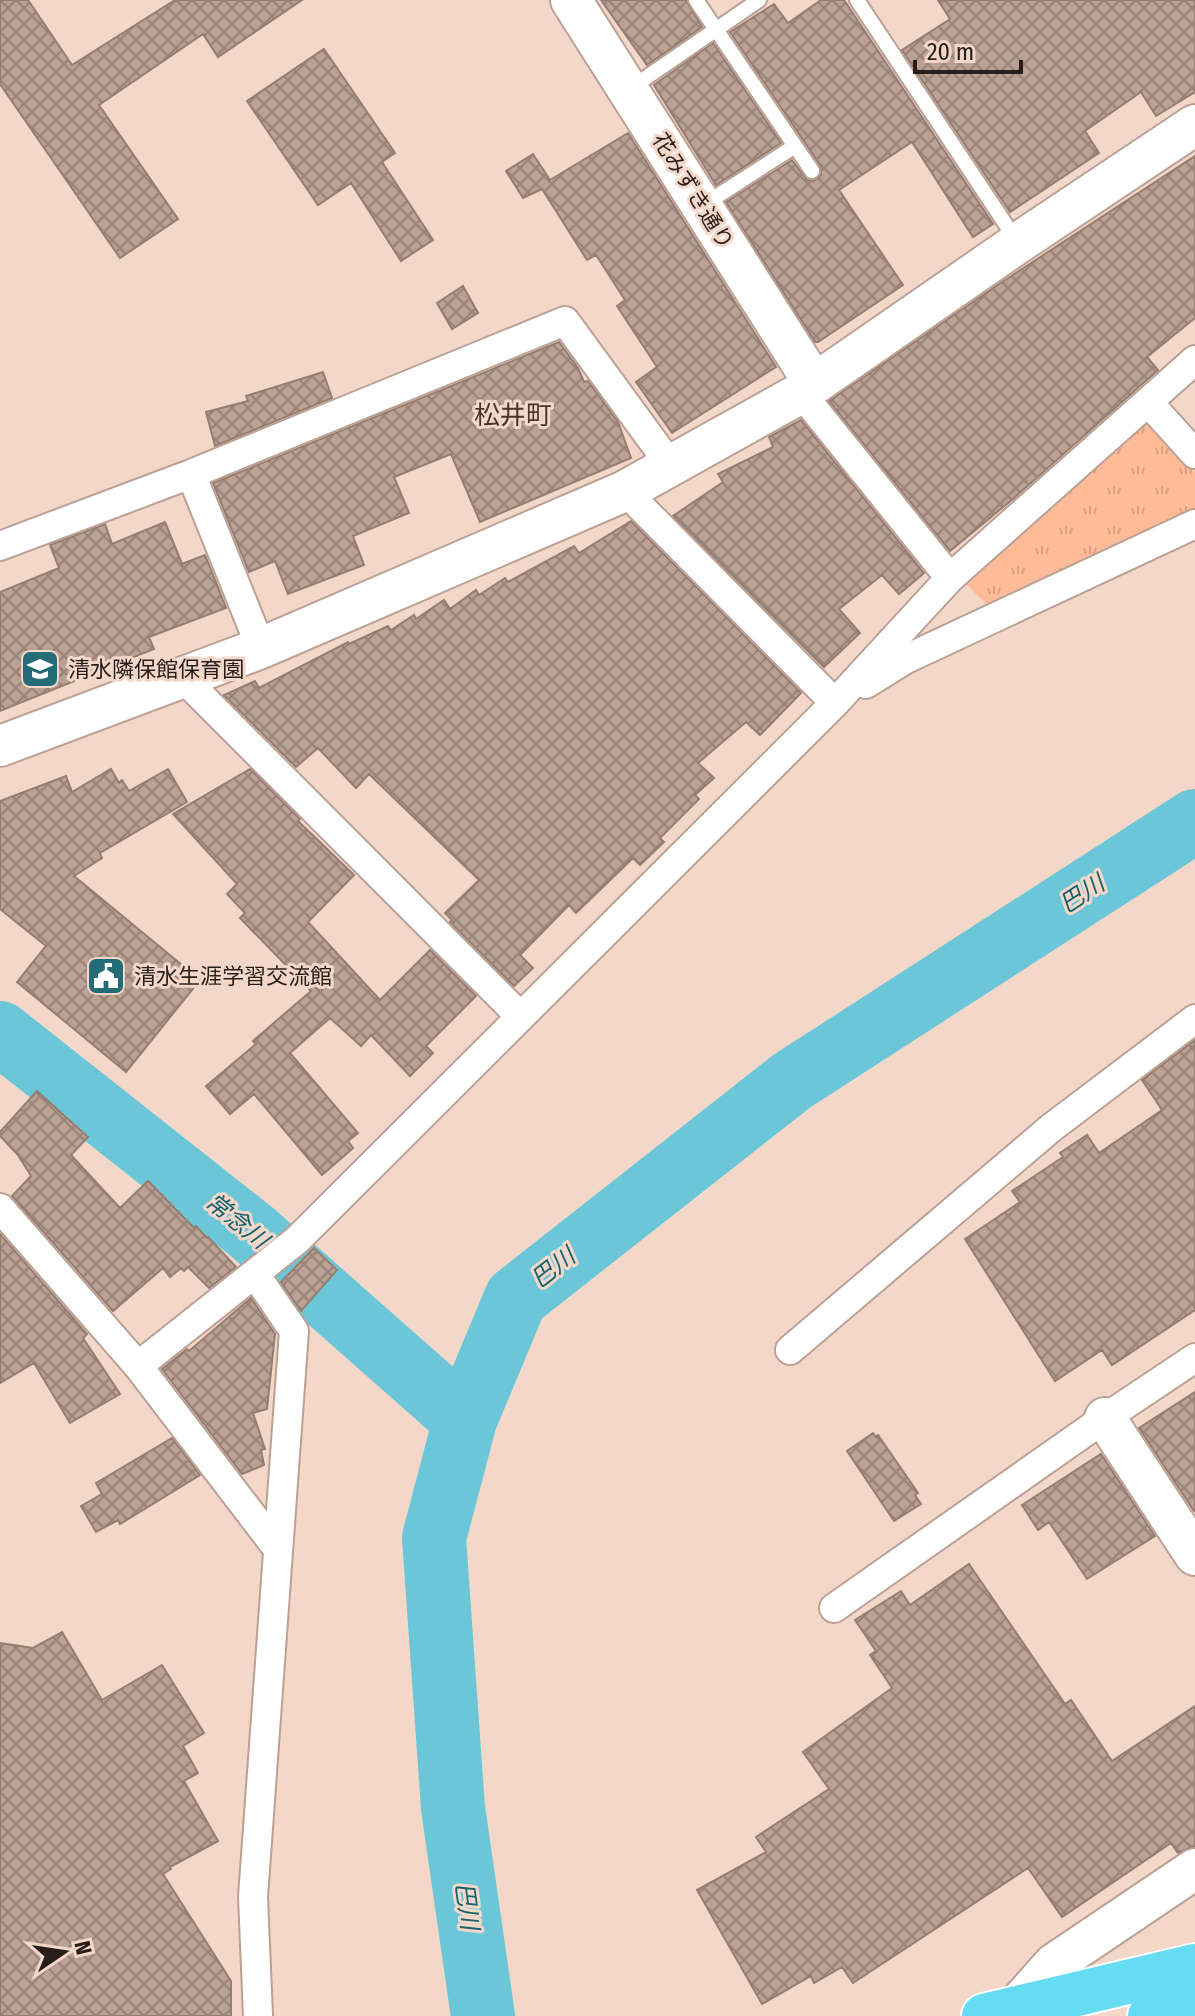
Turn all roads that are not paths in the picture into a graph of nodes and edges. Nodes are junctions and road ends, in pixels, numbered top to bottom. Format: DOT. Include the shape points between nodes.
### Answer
graph roads {
  1 [pos="571,0"];
  2 [pos="696,0"];
  3 [pos="759,0"];
  4 [pos="857,0"];
  5 [pos="716,30"];
  6 [pos="629,90"];
  7 [pos="1195,125"];
  8 [pos="795,146"];
  9 [pos="812,171"];
  10 [pos="702,206"];
  11 [pos="1018,243"];
  12 [pos="1195,360"];
  13 [pos="807,388"];
  14 [pos="1148,402"];
  15 [pos="1195,454"];
  16 [pos="671,466"];
  17 [pos="191,474"];
  18 [pos="625,491"];
  19 [pos="1195,524"];
  20 [pos="0,546"];
  21 [pos="950,578"];
  22 [pos="261,648"];
  23 [pos="182,677"];
  24 [pos="835,703"];
  25 [pos="0,746"];
  26 [pos="520,1016"];
  27 [pos="1195,1019"];
  28 [pos="0,1208"];
  29 [pos="255,1274"];
  30 [pos="790,1350"];
  31 [pos="1195,1358"];
  32 [pos="138,1366"];
  33 [pos="1105,1418"];
  34 [pos="277,1548"];
  35 [pos="1195,1555"];
  36 [pos="834,1608"];
  37 [pos="1195,1869"];
  38 [pos="1195,1966"];
  39 [pos="1195,2006"];
  40 [pos="1005,2014"];
  41 [pos="258,2016"];
  42 [pos="1150,2016"];
  1 -- 6 [label="street, 花みずき通り"];
  2 -- 5 [label="lane"];
  3 -- 5 [label="lane"];
  4 -- 11 [label="lane"];
  5 -- 6 [label="lane"];
  5 -- 8 [label="lane"];
  6 -- 10 [label="street, 花みずき通り"];
  7 -- 11 [label="street"];
  8 -- 9 [label="lane"];
  8 -- 10 [label="lane"];
  10 -- 13 [label="street, 花みずき通り"];
  11 -- 13 [label="street"];
  12 -- 14 [label="street"];
  13 -- 16 [label="street"];
  13 -- 21 [label="street"];
  14 -- 15 [label="street"];
  14 -- 21 [label="street"];
  16 -- 17 [label="street" via="565,321"];
  16 -- 18 [label="street"];
  17 -- 20 [label="street"];
  17 -- 22 [label="street"];
  18 -- 22 [label="street"];
  18 -- 24 [label="street"];
  19 -- 24 [label="street" via="906,659"];
  21 -- 24 [label="street"];
  22 -- 23 [label="street"];
  23 -- 25 [label="street"];
  23 -- 26 [label="street"];
  24 -- 26 [label="street"];
  26 -- 29 [label="street" via="297,1240"];
  27 -- 30 [label="street" via="1051,1128"];
  28 -- 32 [label="street"];
  29 -- 32 [label="street"];
  29 -- 34 [label="street" via="294,1331"];
  31 -- 33 [label="street"];
  32 -- 34 [label="street"];
  33 -- 35 [label="street"];
  33 -- 36 [label="street"];
  34 -- 41 [label="street" via="253,1897"];
  37 -- 40 [label="street" via="1054,1964"];
  38 -- 40 [label="highway"];
  39 -- 42 [label="highway"];
}
